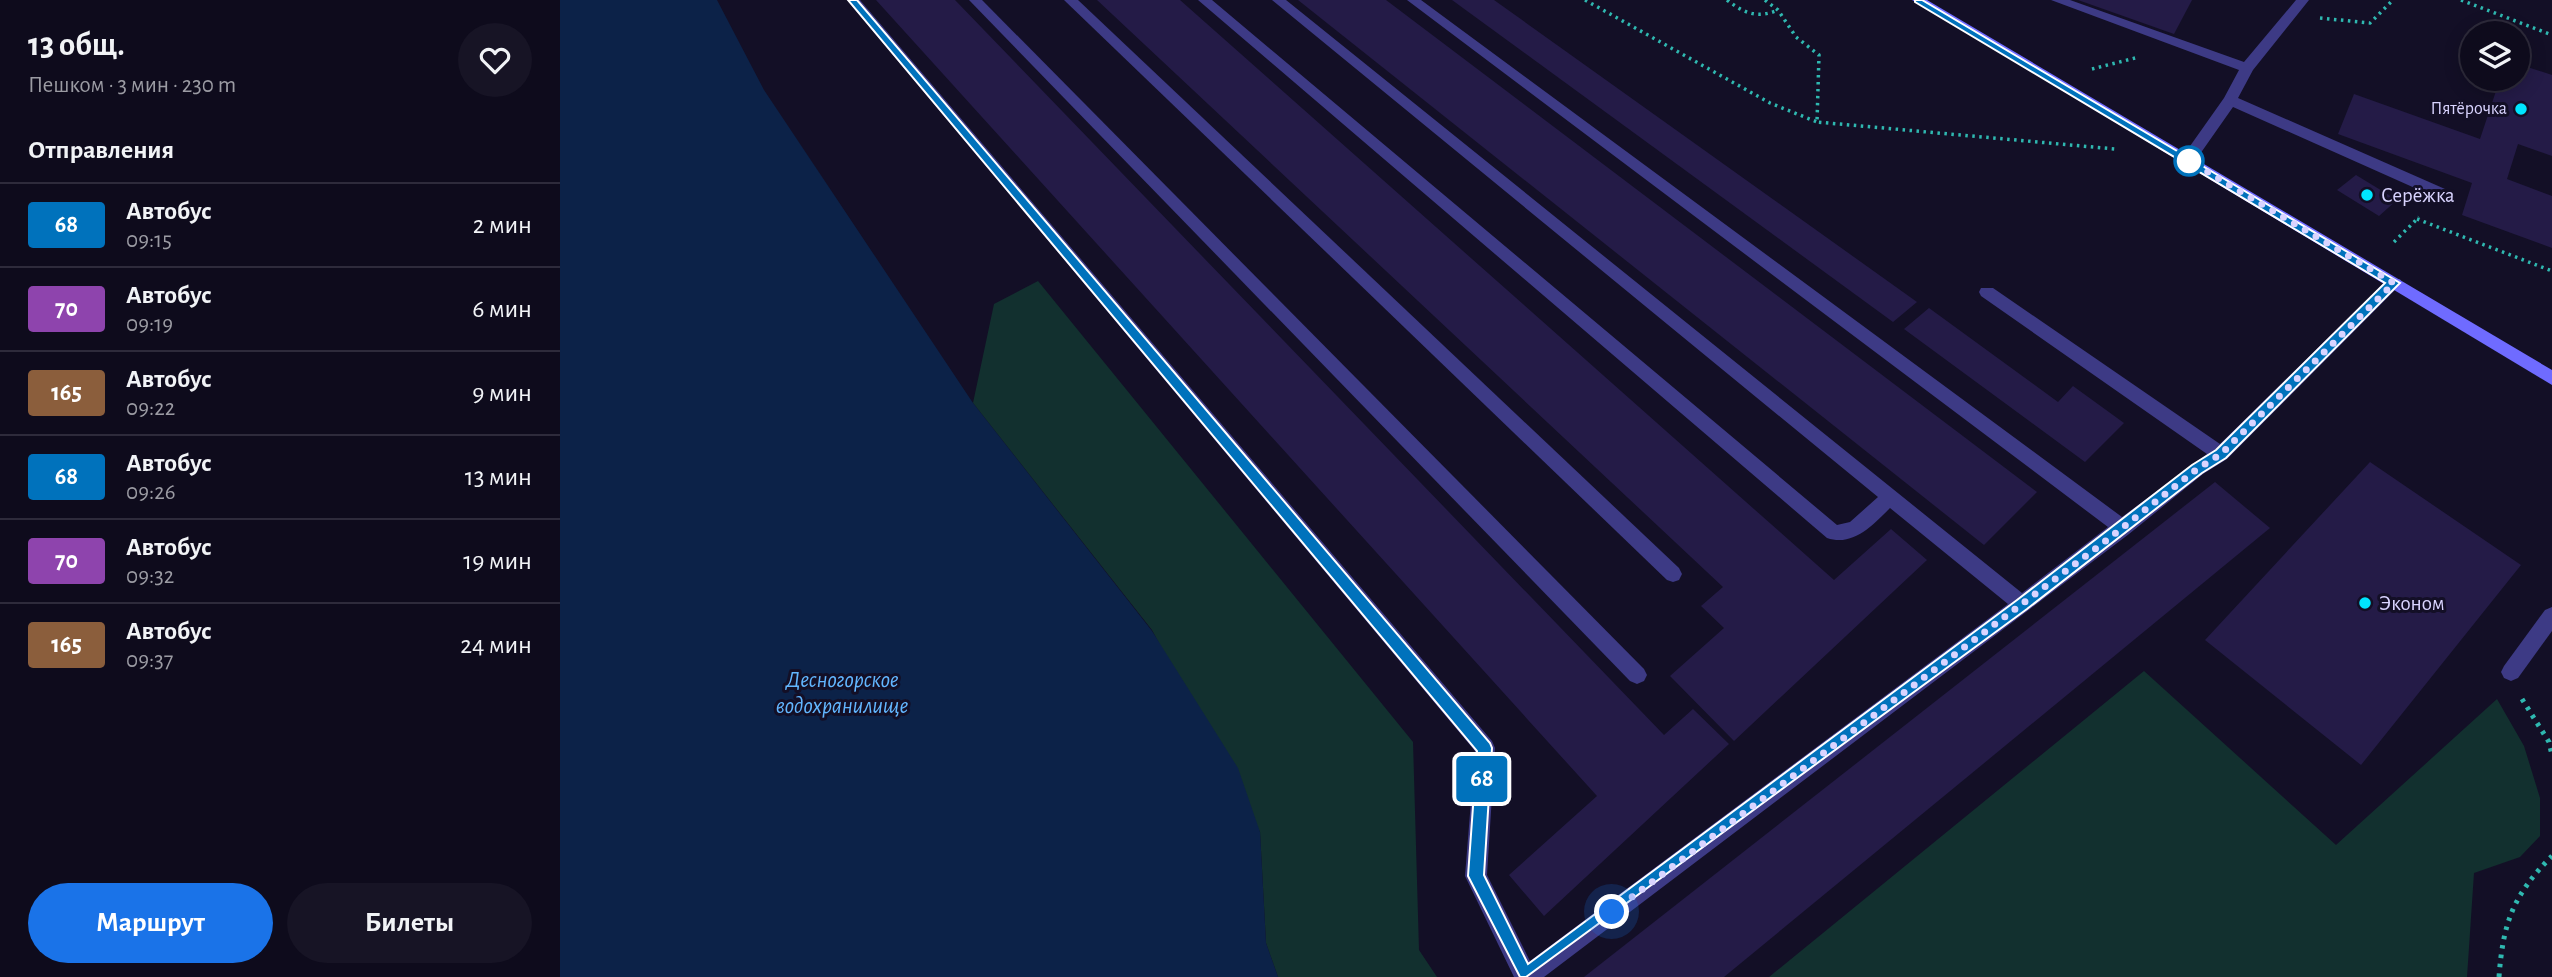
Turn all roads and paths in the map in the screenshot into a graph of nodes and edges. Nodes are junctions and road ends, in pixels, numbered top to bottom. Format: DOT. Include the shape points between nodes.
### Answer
graph roads {
  1 [pos="853,0"];
  2 [pos="975,0"];
  3 [pos="1070,0"];
  4 [pos="1204,0"];
  5 [pos="1278,0"];
  6 [pos="1413,0"];
  7 [pos="1585,0"];
  8 [pos="1727,0"];
  9 [pos="1765,0"];
  10 [pos="1918,0"];
  11 [pos="2057,0"];
  12 [pos="2303,0"];
  13 [pos="2393,0"];
  14 [pos="2461,0"];
  15 [pos="1778,10"];
  16 [pos="2289,15"];
  17 [pos="2552,35"];
  18 [pos="2247,68"];
  19 [pos="2230,100"];
  20 [pos="1816,122"];
  21 [pos="2122,150"];
  22 [pos="2188,160"];
  23 [pos="2440,193"];
  24 [pos="2417,219"];
  25 [pos="2394,243"];
  26 [pos="2552,271"];
  27 [pos="2394,283"];
  28 [pos="1987,292"];
  29 [pos="2552,378"];
  30 [pos="2221,454"];
  31 [pos="1890,497"];
  32 [pos="2123,528"];
  33 [pos="1673,574"];
  34 [pos="2022,604"];
  35 [pos="2552,616"];
  36 [pos="2511,672"];
  37 [pos="1637,675"];
  38 [pos="2552,755"];
  39 [pos="2552,856"];
  40 [pos="2499,977"];
  1 -- 34 [label="lane" via="1485,748 1476,876 1526,977"];
  2 -- 37 [label="lane"];
  3 -- 33 [label="lane"];
  4 -- 31 [label="lane" via="1833,532 1850,532"];
  5 -- 31 [label="lane"];
  6 -- 32 [label="lane"];
  7 -- 20 [label="path" via="1770,103"];
  8 -- 15 [label="path" via="1757,18"];
  9 -- 15 [label="path"];
  10 -- 22 [label="street"];
  11 -- 18 [label="lane"];
  12 -- 16 [label="lane"];
  13 -- 16 [label="path" via="2370,23"];
  14 -- 17 [label="path"];
  15 -- 20 [label="path" via="1796,37 1819,55"];
  16 -- 18 [label="lane"];
  18 -- 19 [label="lane"];
  19 -- 22 [label="lane"];
  19 -- 23 [label="lane"];
  20 -- 21 [label="path"];
  22 -- 27 [label="street"];
  23 -- 24 [label="path"];
  24 -- 25 [label="path"];
  24 -- 26 [label="path"];
  27 -- 29 [label="street"];
  27 -- 30 [label="lane"];
  28 -- 30 [label="lane"];
  30 -- 32 [label="lane"];
  31 -- 34 [label="lane"];
  32 -- 34 [label="lane"];
  35 -- 36 [label="lane"];
  36 -- 38 [label="path"];
  39 -- 40 [label="path" via="2511,904"];
}
